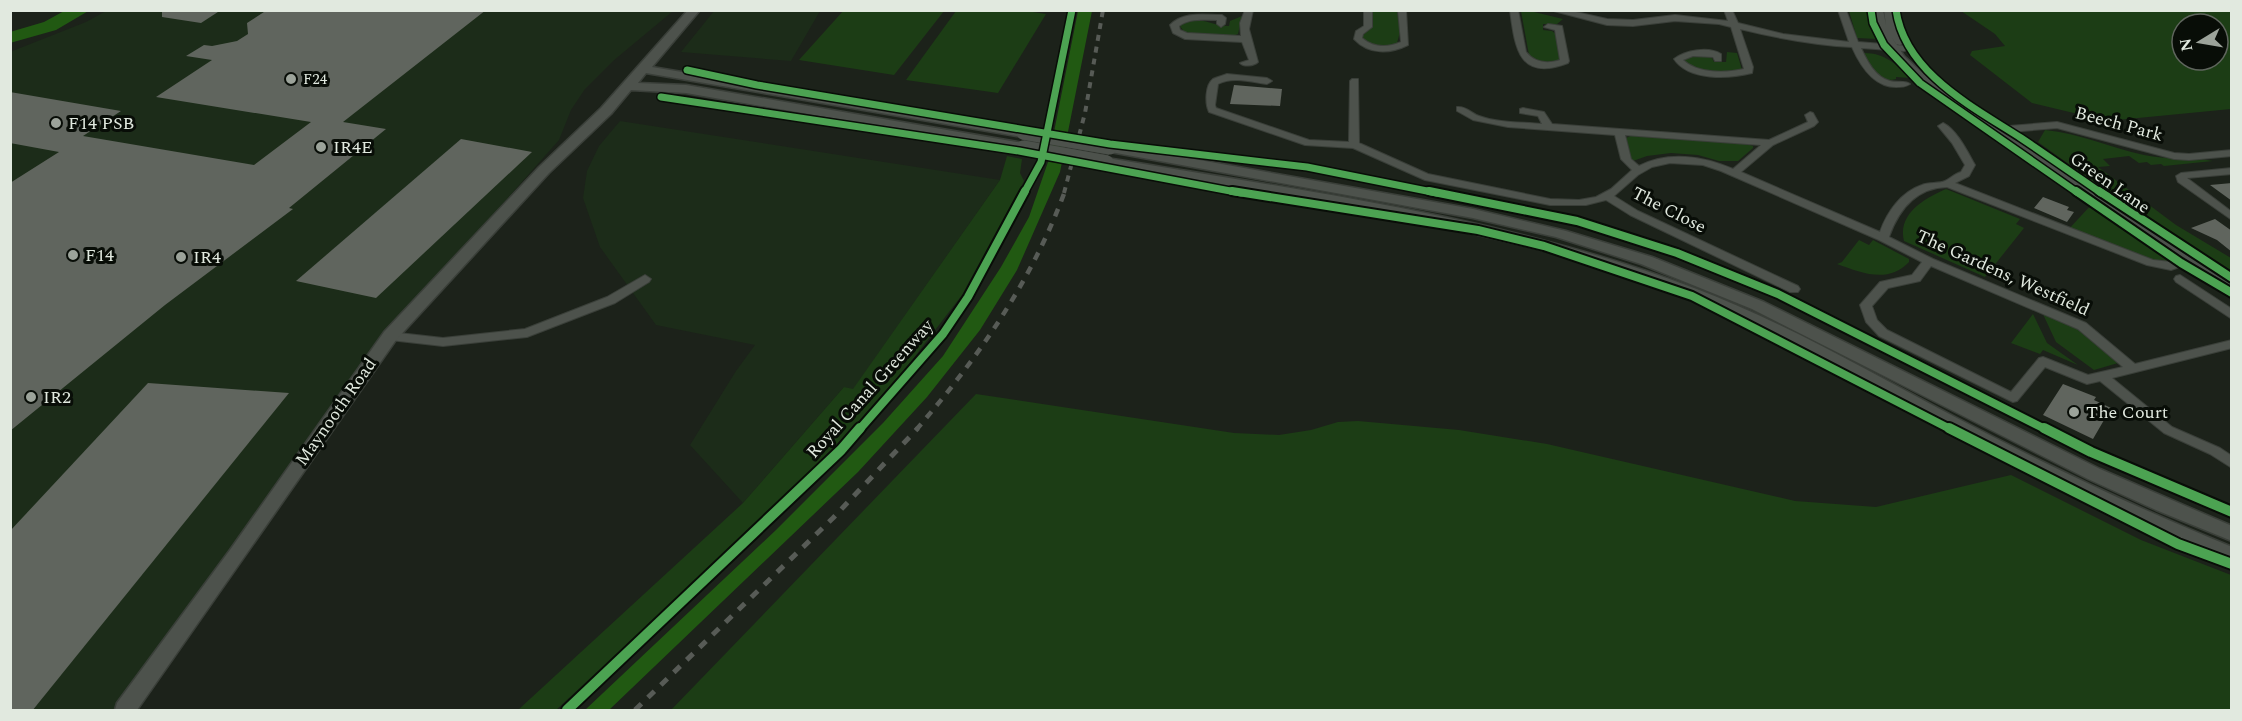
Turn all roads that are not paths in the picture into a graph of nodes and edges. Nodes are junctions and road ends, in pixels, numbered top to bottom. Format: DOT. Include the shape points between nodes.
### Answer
graph roads {
  1 [pos="695,10"];
  2 [pos="1249,10"];
  3 [pos="1368,10"];
  4 [pos="1402,10"];
  5 [pos="1514,10"];
  6 [pos="1554,10"];
  7 [pos="1728,10"];
  8 [pos="1842,10"];
  9 [pos="1877,10"];
  10 [pos="1890,13"];
  11 [pos="1221,24"];
  12 [pos="1735,24"];
  13 [pos="1548,27"];
  14 [pos="1244,39"];
  15 [pos="1856,45"];
  16 [pos="1898,49"];
  17 [pos="1718,59"];
  18 [pos="1244,63"];
  19 [pos="644,69"];
  20 [pos="1267,81"];
  21 [pos="1355,81"];
  22 [pos="1905,84"];
  23 [pos="628,86"];
  24 [pos="1460,109"];
  25 [pos="1523,111"];
  26 [pos="1810,115"];
  27 [pos="1943,126"];
  28 [pos="1549,127"];
  29 [pos="1997,130"];
  30 [pos="1619,132"];
  31 [pos="1023,140"];
  32 [pos="1770,143"];
  33 [pos="1354,145"];
  34 [pos="2232,153"];
  35 [pos="1109,155"];
  36 [pos="2220,155"];
  37 [pos="2232,163"];
  38 [pos="1638,170"];
  39 [pos="2232,171"];
  40 [pos="1734,173"];
  41 [pos="1948,184"];
  42 [pos="1607,196"];
  43 [pos="2232,217"];
  44 [pos="1883,238"];
  45 [pos="1718,252"];
  46 [pos="1708,260"];
  47 [pos="2190,260"];
  48 [pos="1929,261"];
  49 [pos="645,279"];
  50 [pos="2180,279"];
  51 [pos="2232,284"];
  52 [pos="1794,289"];
  53 [pos="2232,315"];
  54 [pos="390,336"];
  55 [pos="2232,344"];
  56 [pos="2133,368"];
  57 [pos="2102,376"];
  58 [pos="2232,463"];
  59 [pos="2232,534"];
  60 [pos="2232,555"];
  61 [pos="125,711"];
  1 -- 19 [label="main road"];
  2 -- 14 [label="street"];
  3 -- 4 [label="street" via="1368,27 1359,33 1358,39 1368,47 1386,50 1405,43"];
  5 -- 13 [label="street" via="1522,53 1539,64 1558,64 1565,61 1559,28"];
  6 -- 12 [label="street" via="1607,22 1695,18"];
  7 -- 12 [label="street"];
  8 -- 15 [label="street"];
  9 -- 16 [label="main road, Green Lane" via="1878,22"];
  10 -- 16 [label="main road, Green Lane"];
  11 -- 14 [label="street" via="1222,18 1189,17 1174,25 1185,36"];
  12 -- 15 [label="street" via="1784,38"];
  12 -- 17 [label="street" via="1749,72 1691,71 1678,59 1692,53 1717,54"];
  14 -- 18 [label="street" via="1254,62"];
  15 -- 16 [label="street"];
  15 -- 22 [label="street" via="1875,77"];
  16 -- 29 [label="main road, Green Lane" via="1918,77"];
  19 -- 23 [label="main road, Maynooth Road"];
  19 -- 31 [label="main road"];
  20 -- 33 [label="street" via="1227,77 1218,80 1211,99 1212,110 1308,143"];
  21 -- 33 [label="street"];
  23 -- 31 [label="main road" via="686,89"];
  23 -- 54 [label="main road, Maynooth Road"];
  24 -- 28 [label="street" via="1476,118"];
  25 -- 28 [label="street" via="1541,114"];
  26 -- 32 [label="street" via="1811,124"];
  27 -- 41 [label="street" via="1970,165 1965,174"];
  28 -- 30 [label="street"];
  29 -- 36 [label="street, Beech Park" via="2057,125 2162,154"];
  29 -- 47 [label="main road, Green Lane"];
  30 -- 32 [label="street"];
  30 -- 38 [label="street" via="1628,163"];
  31 -- 35 [label="main road, bridge"];
  32 -- 40 [label="street"];
  33 -- 42 [label="street" via="1413,173 1488,190 1571,203"];
  34 -- 36 [label="street, Beech Park"];
  35 -- 59 [label="main road" via="1459,209 1622,252 1745,299 2047,452"];
  35 -- 60 [label="main road" via="1468,225 1627,270 1758,323 2086,491"];
  36 -- 37 [label="street"];
  38 -- 40 [label="street, The Gardens, Westfield" via="1654,162 1677,159 1716,165"];
  38 -- 42 [label="street"];
  39 -- 43 [label="street" via="2181,176"];
  40 -- 44 [label="street, The Gardens, Westfield"];
  41 -- 44 [label="street" via="1930,185 1908,196 1898,206"];
  41 -- 47 [label="street" via="2151,263 2171,266"];
  42 -- 45 [label="street, The Close" via="1634,213"];
  44 -- 48 [label="street, The Gardens, Westfield"];
  45 -- 46 [label="street, The Close"];
  45 -- 52 [label="street, The Close"];
  47 -- 51 [label="main road, Green Lane"];
  48 -- 56 [label="street, The Gardens, Westfield" via="2082,326"];
  48 -- 57 [label="street" via="1916,278 1884,285 1866,305 1872,322 1883,333 2013,398 2043,361 2087,380"];
  49 -- 54 [label="street" via="611,300 526,333 443,342"];
  50 -- 53 [label="street"];
  54 -- 61 [label="main road, Maynooth Road"];
  55 -- 56 [label="street"];
  56 -- 57 [label="street"];
  57 -- 58 [label="street" via="2168,430"];
}
